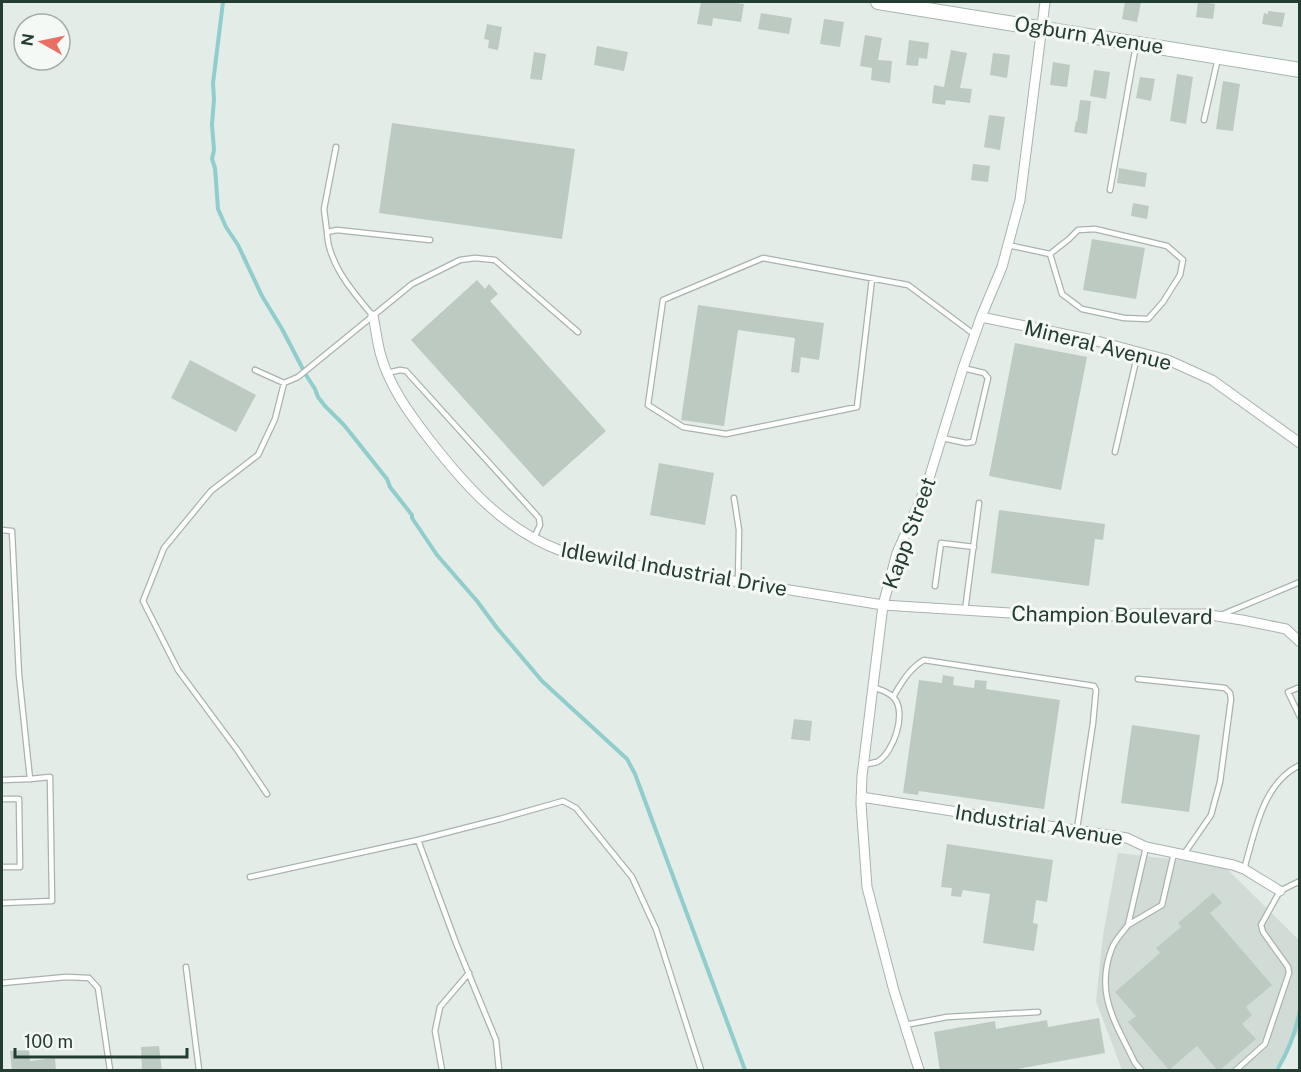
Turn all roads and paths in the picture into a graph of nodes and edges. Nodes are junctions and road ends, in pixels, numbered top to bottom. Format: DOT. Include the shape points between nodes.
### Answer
graph roads {
  1 [pos="878,2"];
  2 [pos="1045,2"];
  3 [pos="1042,27"];
  4 [pos="1136,43"];
  5 [pos="1218,56"];
  6 [pos="1299,70"];
  7 [pos="1204,120"];
  8 [pos="336,147"];
  9 [pos="1110,190"];
  10 [pos="327,231"];
  11 [pos="430,240"];
  12 [pos="1008,245"];
  13 [pos="1050,254"];
  14 [pos="872,279"];
  15 [pos="373,316"];
  16 [pos="981,317"];
  17 [pos="578,332"];
  18 [pos="975,335"];
  19 [pos="1138,352"];
  20 [pos="963,368"];
  21 [pos="255,370"];
  22 [pos="387,373"];
  23 [pos="284,383"];
  24 [pos="942,438"];
  25 [pos="1299,443"];
  26 [pos="1115,452"];
  27 [pos="734,498"];
  28 [pos="979,503"];
  29 [pos="2,531"];
  30 [pos="534,538"];
  31 [pos="974,547"];
  32 [pos="738,582"];
  33 [pos="1299,582"];
  34 [pos="936,585"];
  35 [pos="883,605"];
  36 [pos="965,611"];
  37 [pos="1219,616"];
  38 [pos="1299,642"];
  39 [pos="1138,679"];
  40 [pos="873,687"];
  41 [pos="1299,687"];
  42 [pos="893,697"];
  43 [pos="1299,717"];
  44 [pos="863,765"];
  45 [pos="1299,765"];
  46 [pos="30,779"];
  47 [pos="2,780"];
  48 [pos="267,794"];
  49 [pos="861,797"];
  50 [pos="2,799"];
  51 [pos="1077,830"];
  52 [pos="418,840"];
  53 [pos="1146,847"];
  54 [pos="1179,854"];
  55 [pos="2,867"];
  56 [pos="1244,870"];
  57 [pos="250,877"];
  58 [pos="1299,881"];
  59 [pos="1280,891"];
  60 [pos="2,903"];
  61 [pos="1128,925"];
  62 [pos="186,966"];
  63 [pos="469,973"];
  64 [pos="2,983"];
  65 [pos="1038,1012"];
  66 [pos="905,1025"];
  67 [pos="110,1071"];
  68 [pos="199,1071"];
  69 [pos="442,1071"];
  70 [pos="500,1071"];
  71 [pos="701,1071"];
  72 [pos="919,1071"];
  73 [pos="1141,1071"];
  74 [pos="1236,1071"];
  1 -- 3 [label="street, Ogburn Avenue"];
  2 -- 3 [label="street, Kapp Street"];
  3 -- 4 [label="street, Ogburn Avenue"];
  3 -- 12 [label="street, Kapp Street" via="1020,200"];
  4 -- 5 [label="street, Ogburn Avenue"];
  4 -- 9 [label="lane"];
  5 -- 6 [label="street, Ogburn Avenue"];
  5 -- 7 [label="lane"];
  8 -- 10 [label="lane" via="324,209"];
  10 -- 11 [label="lane"];
  10 -- 15 [label="lane" via="327,243 343,279"];
  12 -- 13 [label="lane"];
  12 -- 16 [label="street, Kapp Street"];
  13 -- 13 [label="lane" via="1062,294 1082,309 1124,318 1148,319 1180,276 1183,260 1167,246 1095,229 1078,230"];
  14 -- 14 [label="lane" via="763,258 663,300 648,405 683,427 726,434 856,407"];
  14 -- 18 [label="lane" via="908,285"];
  15 -- 17 [label="lane" via="412,284 460,260 474,258 495,260"];
  15 -- 22 [label="street, Idlewild Industrial Drive"];
  15 -- 23 [label="lane" via="298,377"];
  16 -- 18 [label="street, Kapp Street"];
  16 -- 19 [label="street, Mineral Avenue"];
  18 -- 20 [label="street, Kapp Street"];
  19 -- 25 [label="street, Mineral Avenue" via="1168,360 1212,380"];
  19 -- 26 [label="lane"];
  20 -- 24 [label="street, Kapp Street"];
  20 -- 24 [label="lane" via="987,374 988,378 973,442"];
  21 -- 23 [label="lane"];
  22 -- 30 [label="street, Idlewild Industrial Drive" via="415,421 454,471 494,511"];
  22 -- 30 [label="lane" via="406,371 539,518"];
  23 -- 48 [label="lane" via="275,419 258,455 212,491 164,548 143,601 178,670"];
  24 -- 35 [label="street, Kapp Street" via="927,485 897,553"];
  27 -- 32 [label="lane" via="739,530"];
  28 -- 31 [label="lane"];
  29 -- 46 [label="lane" via="12,531 19,675"];
  30 -- 32 [label="street, Idlewild Industrial Drive" via="577,555"];
  31 -- 34 [label="lane" via="941,543"];
  31 -- 36 [label="lane"];
  32 -- 35 [label="street, Idlewild Industrial Drive"];
  33 -- 37 [label="lane"];
  35 -- 36 [label="street, Champion Boulevard"];
  35 -- 40 [label="street, Kapp Street"];
  36 -- 37 [label="street, Champion Boulevard" via="1088,618"];
  37 -- 38 [label="street, Champion Boulevard" via="1286,629"];
  39 -- 54 [label="lane" via="1225,688 1230,693 1220,782 1210,815"];
  40 -- 42 [label="lane"];
  40 -- 44 [label="street, Kapp Street"];
  41 -- 43 [label="lane" via="1288,692"];
  42 -- 44 [label="lane" via="899,712 895,738 883,757"];
  42 -- 51 [label="lane" via="905,676 924,660 1094,686 1093,723"];
  44 -- 49 [label="street, Kapp Street"];
  45 -- 56 [label="lane" via="1281,777 1267,798"];
  46 -- 47 [label="lane"];
  46 -- 60 [label="lane" via="50,777 52,901"];
  49 -- 51 [label="street, Industrial Avenue"];
  49 -- 66 [label="street, Kapp Street" via="867,887"];
  50 -- 55 [label="lane" via="18,799 20,867"];
  51 -- 53 [label="street, Industrial Avenue" via="1127,838"];
  52 -- 57 [label="lane"];
  52 -- 63 [label="lane"];
  52 -- 71 [label="lane" via="563,801 576,808 632,877 656,929"];
  53 -- 54 [label="street, Industrial Avenue"];
  53 -- 61 [label="lane"];
  54 -- 56 [label="street, Industrial Avenue"];
  54 -- 61 [label="lane" via="1162,905"];
  56 -- 59 [label="street, Industrial Avenue"];
  58 -- 59 [label="lane"];
  59 -- 74 [label="lane" via="1262,925 1289,974 1265,1044"];
  61 -- 73 [label="lane" via="1113,946 1105,987 1109,1008"];
  62 -- 68 [label="lane"];
  63 -- 69 [label="lane" via="440,1007 435,1031"];
  63 -- 70 [label="lane" via="496,1040"];
  64 -- 67 [label="lane" via="89,978 99,988"];
  65 -- 66 [label="lane" via="948,1017"];
  66 -- 72 [label="street, Kapp Street"];
}
